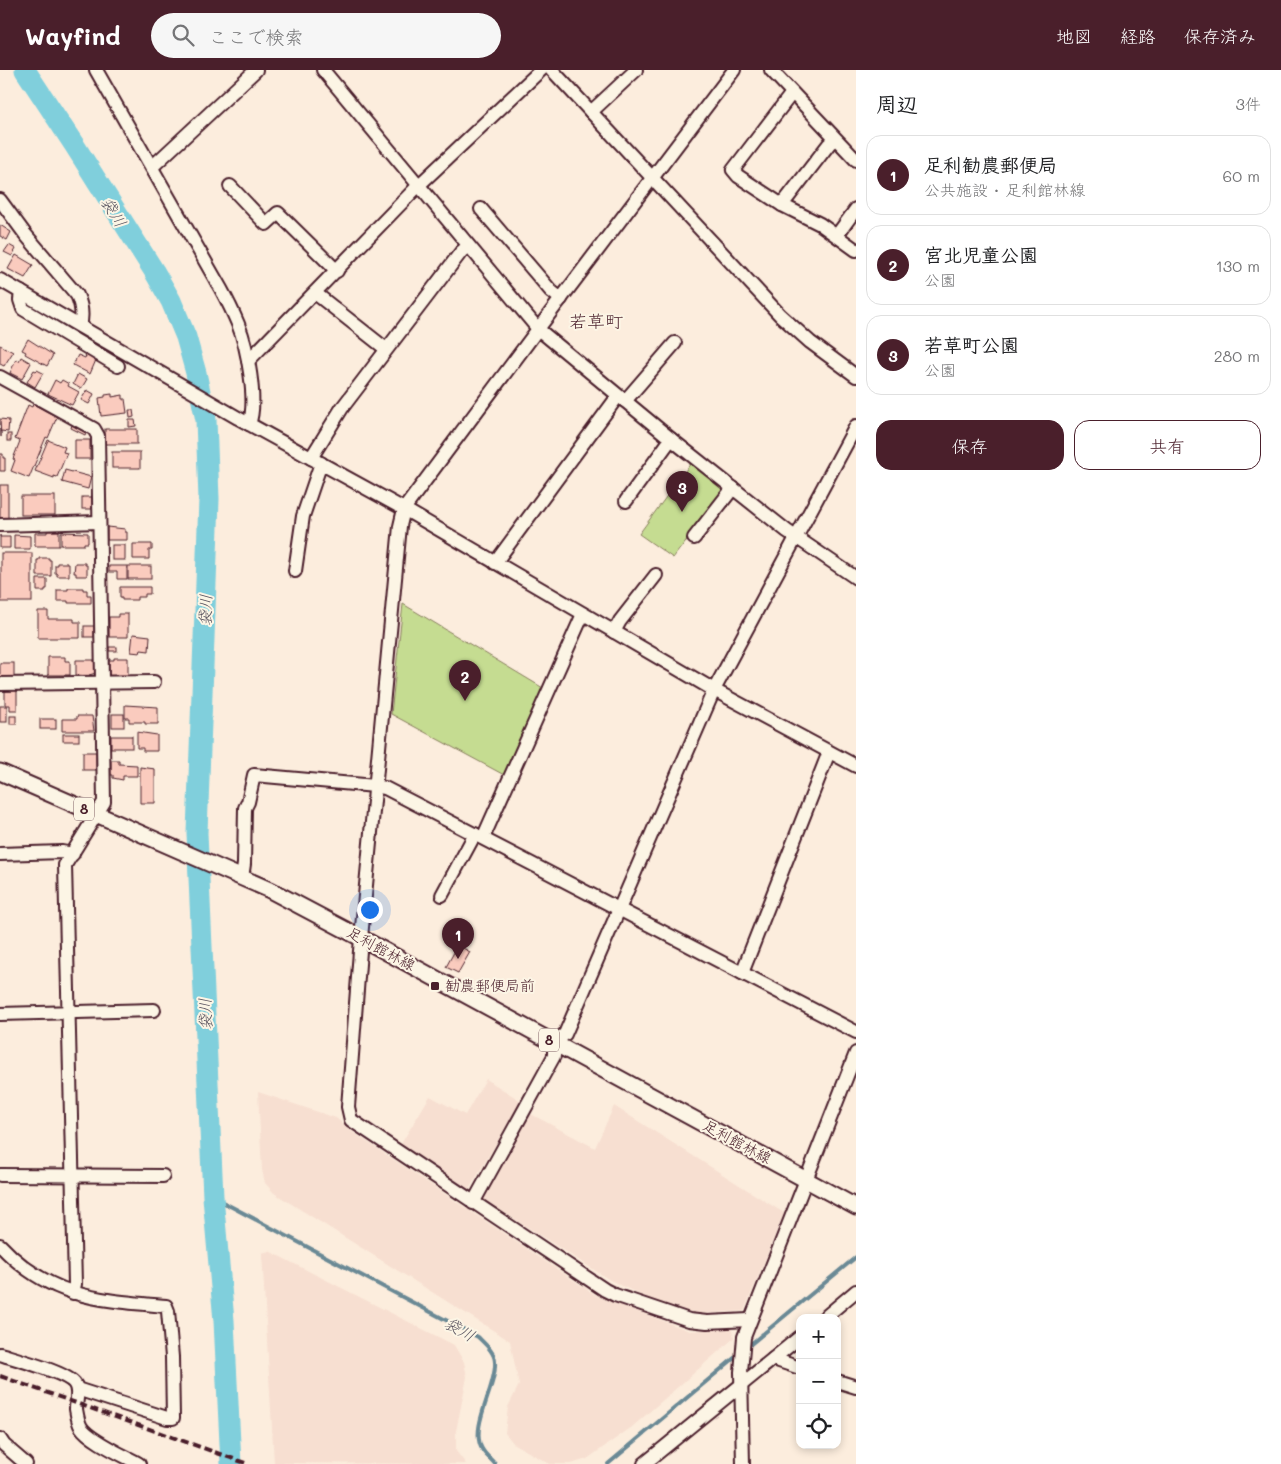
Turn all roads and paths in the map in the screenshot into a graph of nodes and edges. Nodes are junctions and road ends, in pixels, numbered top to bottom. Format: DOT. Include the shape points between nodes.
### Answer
graph roads {
  1 [pos="96,70"];
  2 [pos="256,70"];
  3 [pos="323,70"];
  4 [pos="541,70"];
  5 [pos="552,70"];
  6 [pos="636,70"];
  7 [pos="734,70"];
  8 [pos="771,70"];
  9 [pos="792,93"];
  10 [pos="591,112"];
  11 [pos="835,139"];
  12 [pos="856,160"];
  13 [pos="152,167"];
  14 [pos="652,178"];
  15 [pos="230,186"];
  16 [pos="418,186"];
  17 [pos="0,200"];
  18 [pos="782,205"];
  19 [pos="481,209"];
  20 [pos="856,209"];
  21 [pos="837,235"];
  22 [pos="468,246"];
  23 [pos="856,250"];
  24 [pos="337,270"];
  25 [pos="0,280"];
  26 [pos="21,292"];
  27 [pos="315,293"];
  28 [pos="562,299"];
  29 [pos="80,326"];
  30 [pos="538,329"];
  31 [pos="675,343"];
  32 [pos="386,349"];
  33 [pos="248,361"];
  34 [pos="118,366"];
  35 [pos="856,376"];
  36 [pos="0,377"];
  37 [pos="621,398"];
  38 [pos="243,421"];
  39 [pos="856,426"];
  40 [pos="671,439"];
  41 [pos="316,461"];
  42 [pos="733,488"];
  43 [pos="626,501"];
  44 [pos="404,510"];
  45 [pos="99,522"];
  46 [pos="0,524"];
  47 [pos="694,538"];
  48 [pos="796,538"];
  49 [pos="495,563"];
  50 [pos="295,571"];
  51 [pos="656,574"];
  52 [pos="856,578"];
  53 [pos="583,614"];
  54 [pos="614,632"];
  55 [pos="102,682"];
  56 [pos="154,682"];
  57 [pos="0,684"];
  58 [pos="714,690"];
  59 [pos="829,752"];
  60 [pos="856,766"];
  61 [pos="0,772"];
  62 [pos="376,786"];
  63 [pos="97,814"];
  64 [pos="479,836"];
  65 [pos="0,854"];
  66 [pos="73,854"];
  67 [pos="241,878"];
  68 [pos="442,895"];
  69 [pos="620,909"];
  70 [pos="361,938"];
  71 [pos="742,973"];
  72 [pos="154,1010"];
  73 [pos="70,1012"];
  74 [pos="0,1014"];
  75 [pos="856,1032"];
  76 [pos="554,1043"];
  77 [pos="856,1053"];
  78 [pos="0,1175"];
  79 [pos="73,1175"];
  80 [pos="163,1176"];
  81 [pos="807,1180"];
  82 [pos="473,1203"];
  83 [pos="856,1207"];
  84 [pos="0,1245"];
  85 [pos="856,1291"];
  86 [pos="73,1293"];
  87 [pos="829,1314"];
  88 [pos="749,1320"];
  89 [pos="796,1340"];
  90 [pos="0,1354"];
  91 [pos="773,1359"];
  92 [pos="796,1367"];
  93 [pos="741,1378"];
  94 [pos="841,1382"];
  95 [pos="856,1387"];
  96 [pos="78,1389"];
  97 [pos="0,1439"];
  98 [pos="26,1464"];
  99 [pos="139,1464"];
  100 [pos="644,1464"];
  101 [pos="743,1464"];
  1 -- 13 [label="street"];
  2 -- 13 [label="street"];
  3 -- 16 [label="street"];
  4 -- 16 [label="street"];
  5 -- 10 [label="street"];
  6 -- 10 [label="street"];
  7 -- 14 [label="street"];
  8 -- 9 [label="street"];
  9 -- 11 [label="street"];
  9 -- 18 [label="street" via="733,170"];
  10 -- 14 [label="street"];
  11 -- 12 [label="street"];
  11 -- 18 [label="street"];
  13 -- 33 [label="street" via="221,289 239,326"];
  14 -- 28 [label="street"];
  14 -- 35 [label="street" via="787,322"];
  15 -- 24 [label="street" via="266,224 278,213"];
  16 -- 22 [label="street"];
  16 -- 24 [label="street"];
  17 -- 29 [label="street" via="77,296 82,311"];
  18 -- 21 [label="street"];
  19 -- 28 [label="street"];
  20 -- 21 [label="street"];
  21 -- 23 [label="street"];
  22 -- 30 [label="street"];
  22 -- 32 [label="street"];
  24 -- 27 [label="street"];
  25 -- 26 [label="street"];
  26 -- 29 [label="street"];
  26 -- 34 [label="street" via="22,310"];
  27 -- 32 [label="street"];
  27 -- 33 [label="street"];
  28 -- 30 [label="street"];
  29 -- 38 [label="street"];
  30 -- 37 [label="street"];
  30 -- 44 [label="street"];
  31 -- 37 [label="street"];
  32 -- 41 [label="street" via="342,408"];
  33 -- 38 [label="street" via="252,409"];
  36 -- 45 [label="street" via="94,429 98,436"];
  37 -- 40 [label="street"];
  37 -- 49 [label="street"];
  38 -- 41 [label="street"];
  39 -- 48 [label="street"];
  40 -- 42 [label="street"];
  40 -- 43 [label="street"];
  41 -- 44 [label="street"];
  41 -- 50 [label="street"];
  42 -- 47 [label="street"];
  42 -- 48 [label="street"];
  44 -- 49 [label="street"];
  44 -- 62 [label="street"];
  45 -- 46 [label="street"];
  45 -- 55 [label="street"];
  48 -- 52 [label="street"];
  48 -- 58 [label="street"];
  49 -- 53 [label="street"];
  51 -- 54 [label="street"];
  53 -- 54 [label="street"];
  53 -- 64 [label="street"];
  54 -- 58 [label="street"];
  55 -- 56 [label="street"];
  55 -- 57 [label="street"];
  55 -- 63 [label="street" via="104,802"];
  58 -- 59 [label="street"];
  58 -- 69 [label="street"];
  59 -- 60 [label="street"];
  59 -- 71 [label="street"];
  61 -- 63 [label="main road, 足利館林線 / 8"];
  62 -- 64 [label="street"];
  62 -- 67 [label="street" via="254,775 244,808"];
  62 -- 70 [label="street"];
  63 -- 66 [label="street"];
  63 -- 67 [label="main road, 足利館林線 / 8"];
  64 -- 68 [label="street"];
  64 -- 69 [label="street"];
  65 -- 66 [label="street"];
  66 -- 73 [label="street" via="65,865"];
  67 -- 70 [label="main road, 足利館林線 / 8"];
  69 -- 71 [label="street"];
  69 -- 76 [label="street" via="566,1034"];
  70 -- 76 [label="main road, 足利館林線 / 8"];
  70 -- 82 [label="street" via="348,1107 352,1120"];
  71 -- 75 [label="street"];
  72 -- 73 [label="street"];
  73 -- 74 [label="street"];
  73 -- 79 [label="street"];
  76 -- 81 [label="main road, 足利館林線 / 8"];
  76 -- 82 [label="street" via="554,1056"];
  77 -- 81 [label="street"];
  78 -- 79 [label="street"];
  79 -- 80 [label="street"];
  79 -- 86 [label="street"];
  81 -- 83 [label="main road, 足利館林線 / 8"];
  81 -- 88 [label="street"];
  82 -- 88 [label="street" via="615,1295 689,1320"];
  84 -- 86 [label="street" via="34,1275"];
  85 -- 87 [label="street"];
  86 -- 96 [label="street" via="166,1306 174,1418"];
  88 -- 93 [label="street" via="744,1337"];
  89 -- 91 [label="street"];
  90 -- 96 [label="street" via="64,1376"];
  91 -- 92 [label="street"];
  91 -- 93 [label="street"];
  93 -- 100 [label="street"];
  93 -- 101 [label="street"];
  94 -- 95 [label="street"];
  96 -- 99 [label="street" via="77,1416 82,1429"];
  97 -- 98 [label="street"];
}
